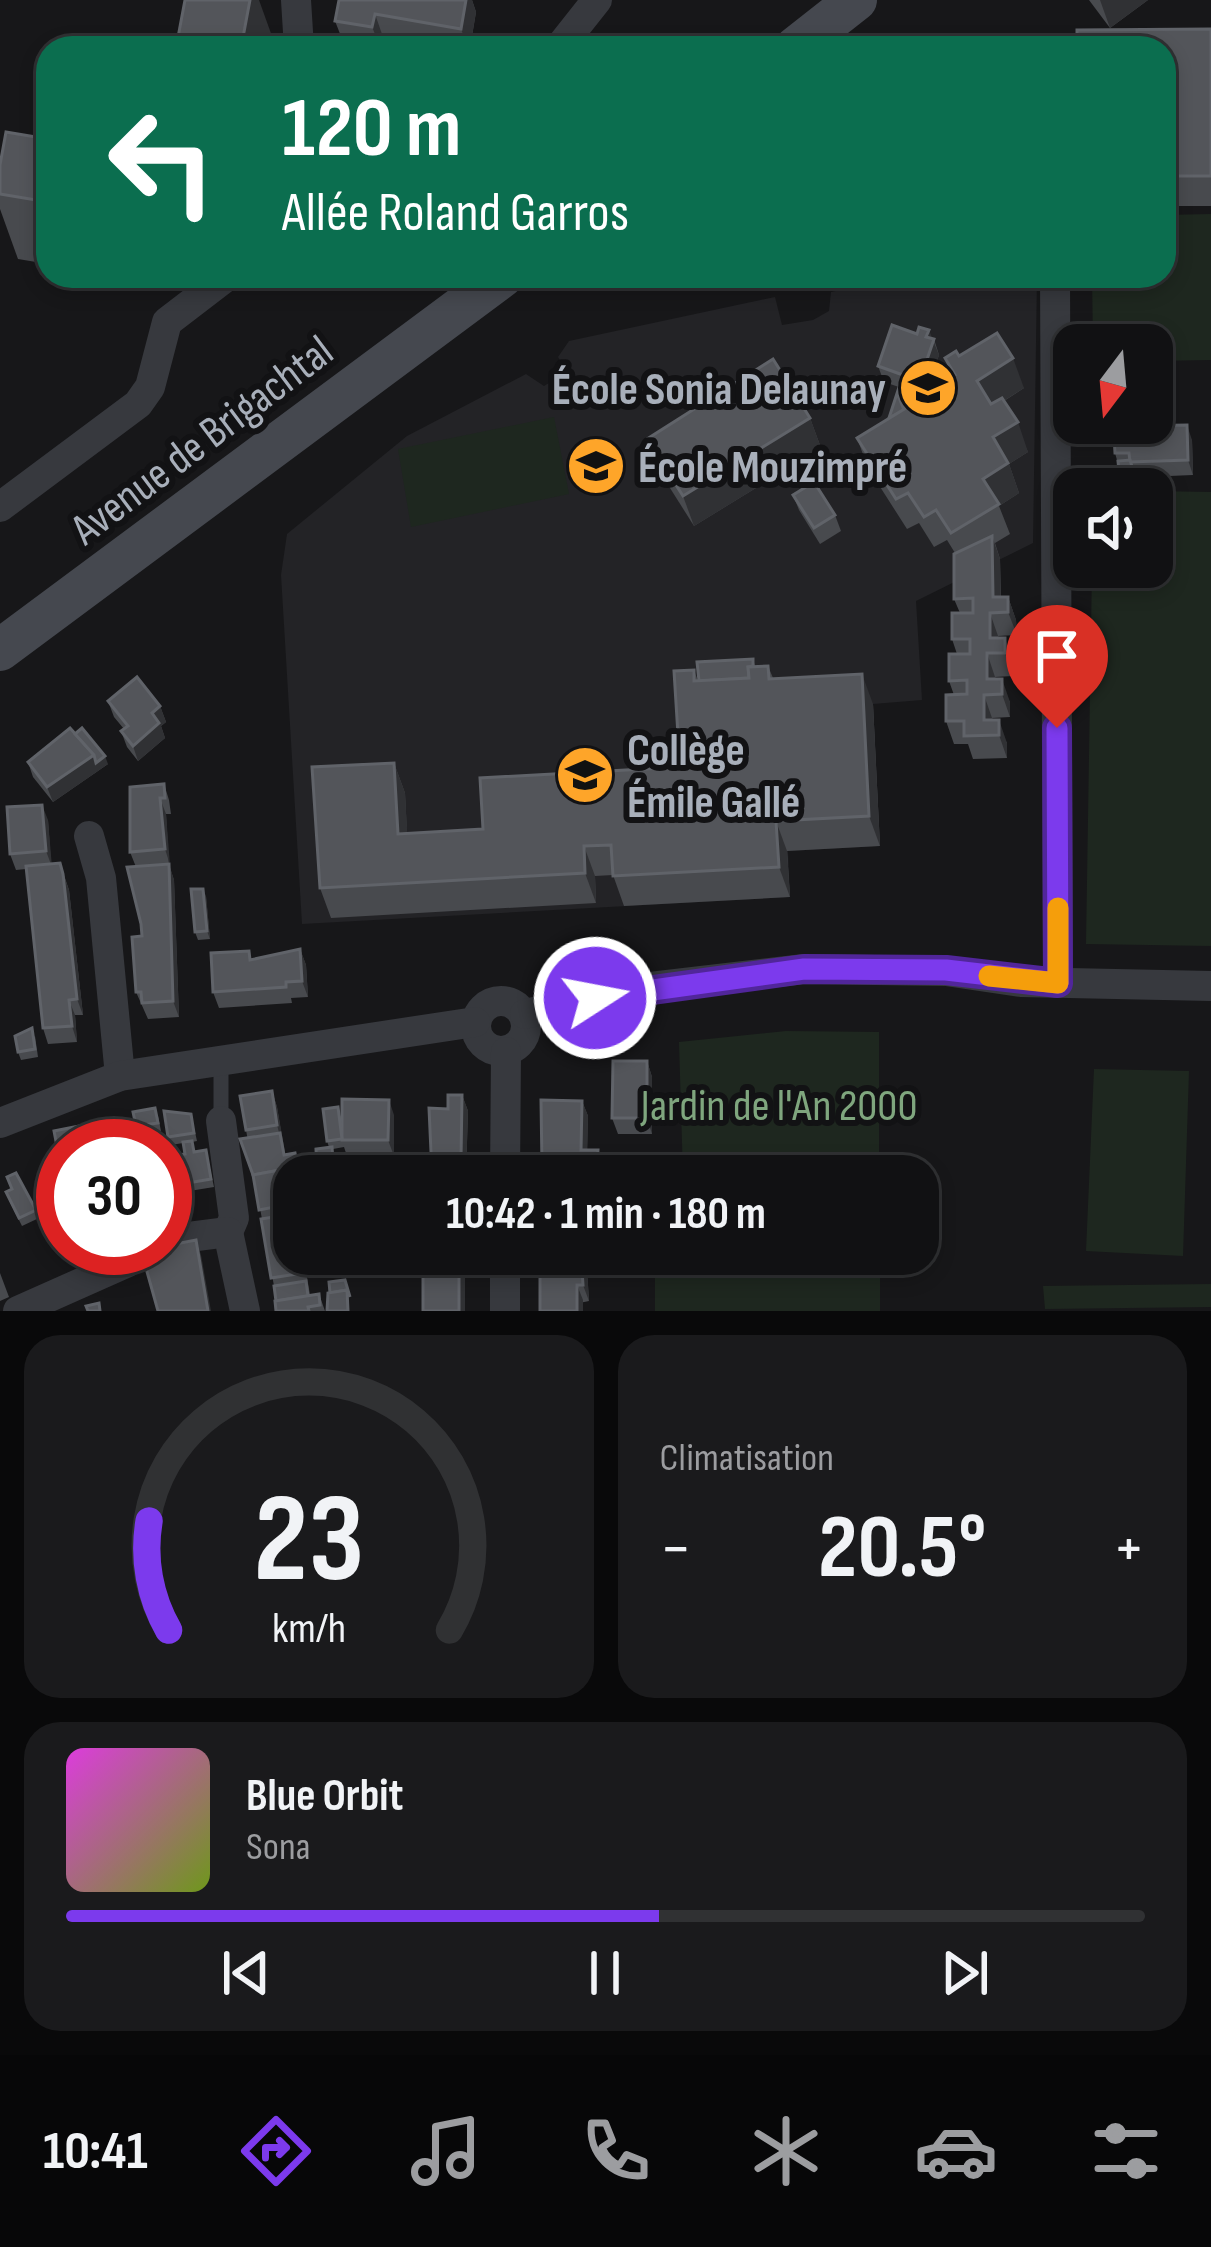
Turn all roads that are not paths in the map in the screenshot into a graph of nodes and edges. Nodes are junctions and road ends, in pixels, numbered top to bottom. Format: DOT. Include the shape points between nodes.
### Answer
graph roads {
  1 [pos="296,0"];
  2 [pos="597,0"];
  3 [pos="856,0"];
  4 [pos="298,36"];
  5 [pos="568,36"];
  6 [pos="810,36"];
  7 [pos="211,288"];
  8 [pos="487,288"];
  9 [pos="1055,288"];
  10 [pos="0,507"];
  11 [pos="6,650"];
  12 [pos="89,836"];
  13 [pos="1058,983"];
  14 [pos="1211,986"];
  15 [pos="525,1014"];
  16 [pos="475,1022"];
  17 [pos="506,1052"];
  18 [pos="220,1058"];
  19 [pos="120,1076"];
  20 [pos="221,1121"];
  21 [pos="0,1123"];
  22 [pos="505,1155"];
  23 [pos="228,1232"];
  24 [pos="192,1237"];
  25 [pos="99,1275"];
  26 [pos="505,1275"];
  27 [pos="18,1311"];
  28 [pos="245,1311"];
  29 [pos="505,1311"];
  1 -- 4 [label="street"];
  2 -- 5 [label="street"];
  3 -- 6 [label="main road"];
  7 -- 10 [label="street" via="167,322 138,404"];
  8 -- 11 [label="main road, Avenue de Brigachtal"];
  9 -- 13 [label="street"];
  12 -- 19 [label="street" via="101,878"];
  13 -- 14 [label="street"];
  13 -- 15 [label="street" via="946,970 804,969 633,989"];
  15 -- 16 [label="street" via="496,1000"];
  15 -- 17 [label="street" via="520,1044"];
  16 -- 17 [label="street" via="479,1040"];
  16 -- 18 [label="street"];
  17 -- 22 [label="street"];
  18 -- 19 [label="street"];
  18 -- 20 [label="lane"];
  19 -- 21 [label="street"];
  20 -- 23 [label="street" via="234,1218"];
  23 -- 24 [label="street"];
  23 -- 28 [label="street"];
  25 -- 27 [label="street"];
  26 -- 29 [label="street"];
}
